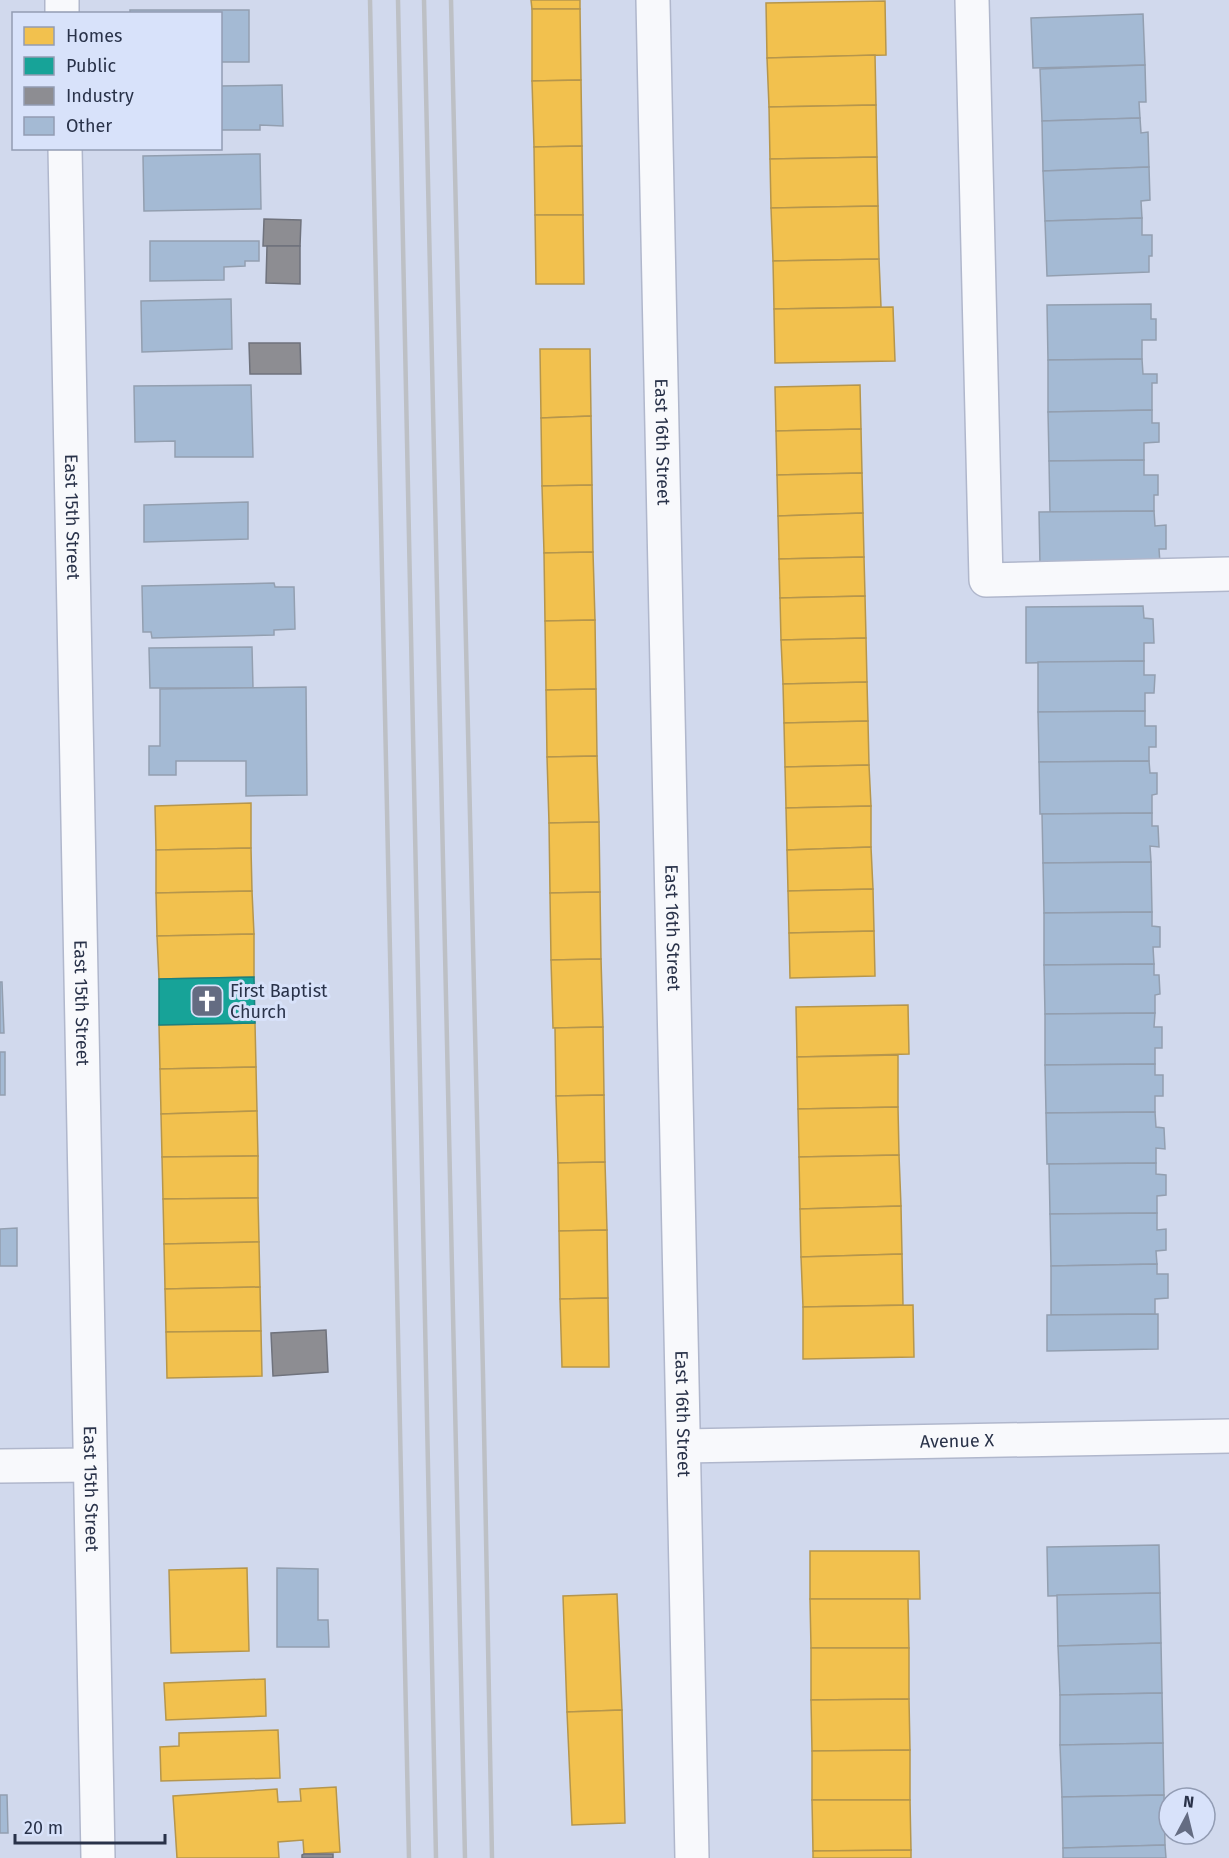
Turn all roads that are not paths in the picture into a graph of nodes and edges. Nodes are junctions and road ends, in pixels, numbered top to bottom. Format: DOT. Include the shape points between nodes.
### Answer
graph roads {
  1 [pos="653,0"];
  2 [pos="972,0"];
  3 [pos="65,150"];
  4 [pos="1229,574"];
  5 [pos="1229,1436"];
  6 [pos="684,1446"];
  7 [pos="90,1465"];
  8 [pos="0,1466"];
  9 [pos="98,1858"];
  10 [pos="692,1858"];
  1 -- 6 [label="street, East 16th Street"];
  2 -- 4 [label="street" via="986,580"];
  3 -- 7 [label="street, East 15th Street"];
  5 -- 6 [label="street, Avenue X"];
  6 -- 10 [label="street, East 16th Street"];
  7 -- 8 [label="street"];
  7 -- 9 [label="street, East 15th Street"];
}
